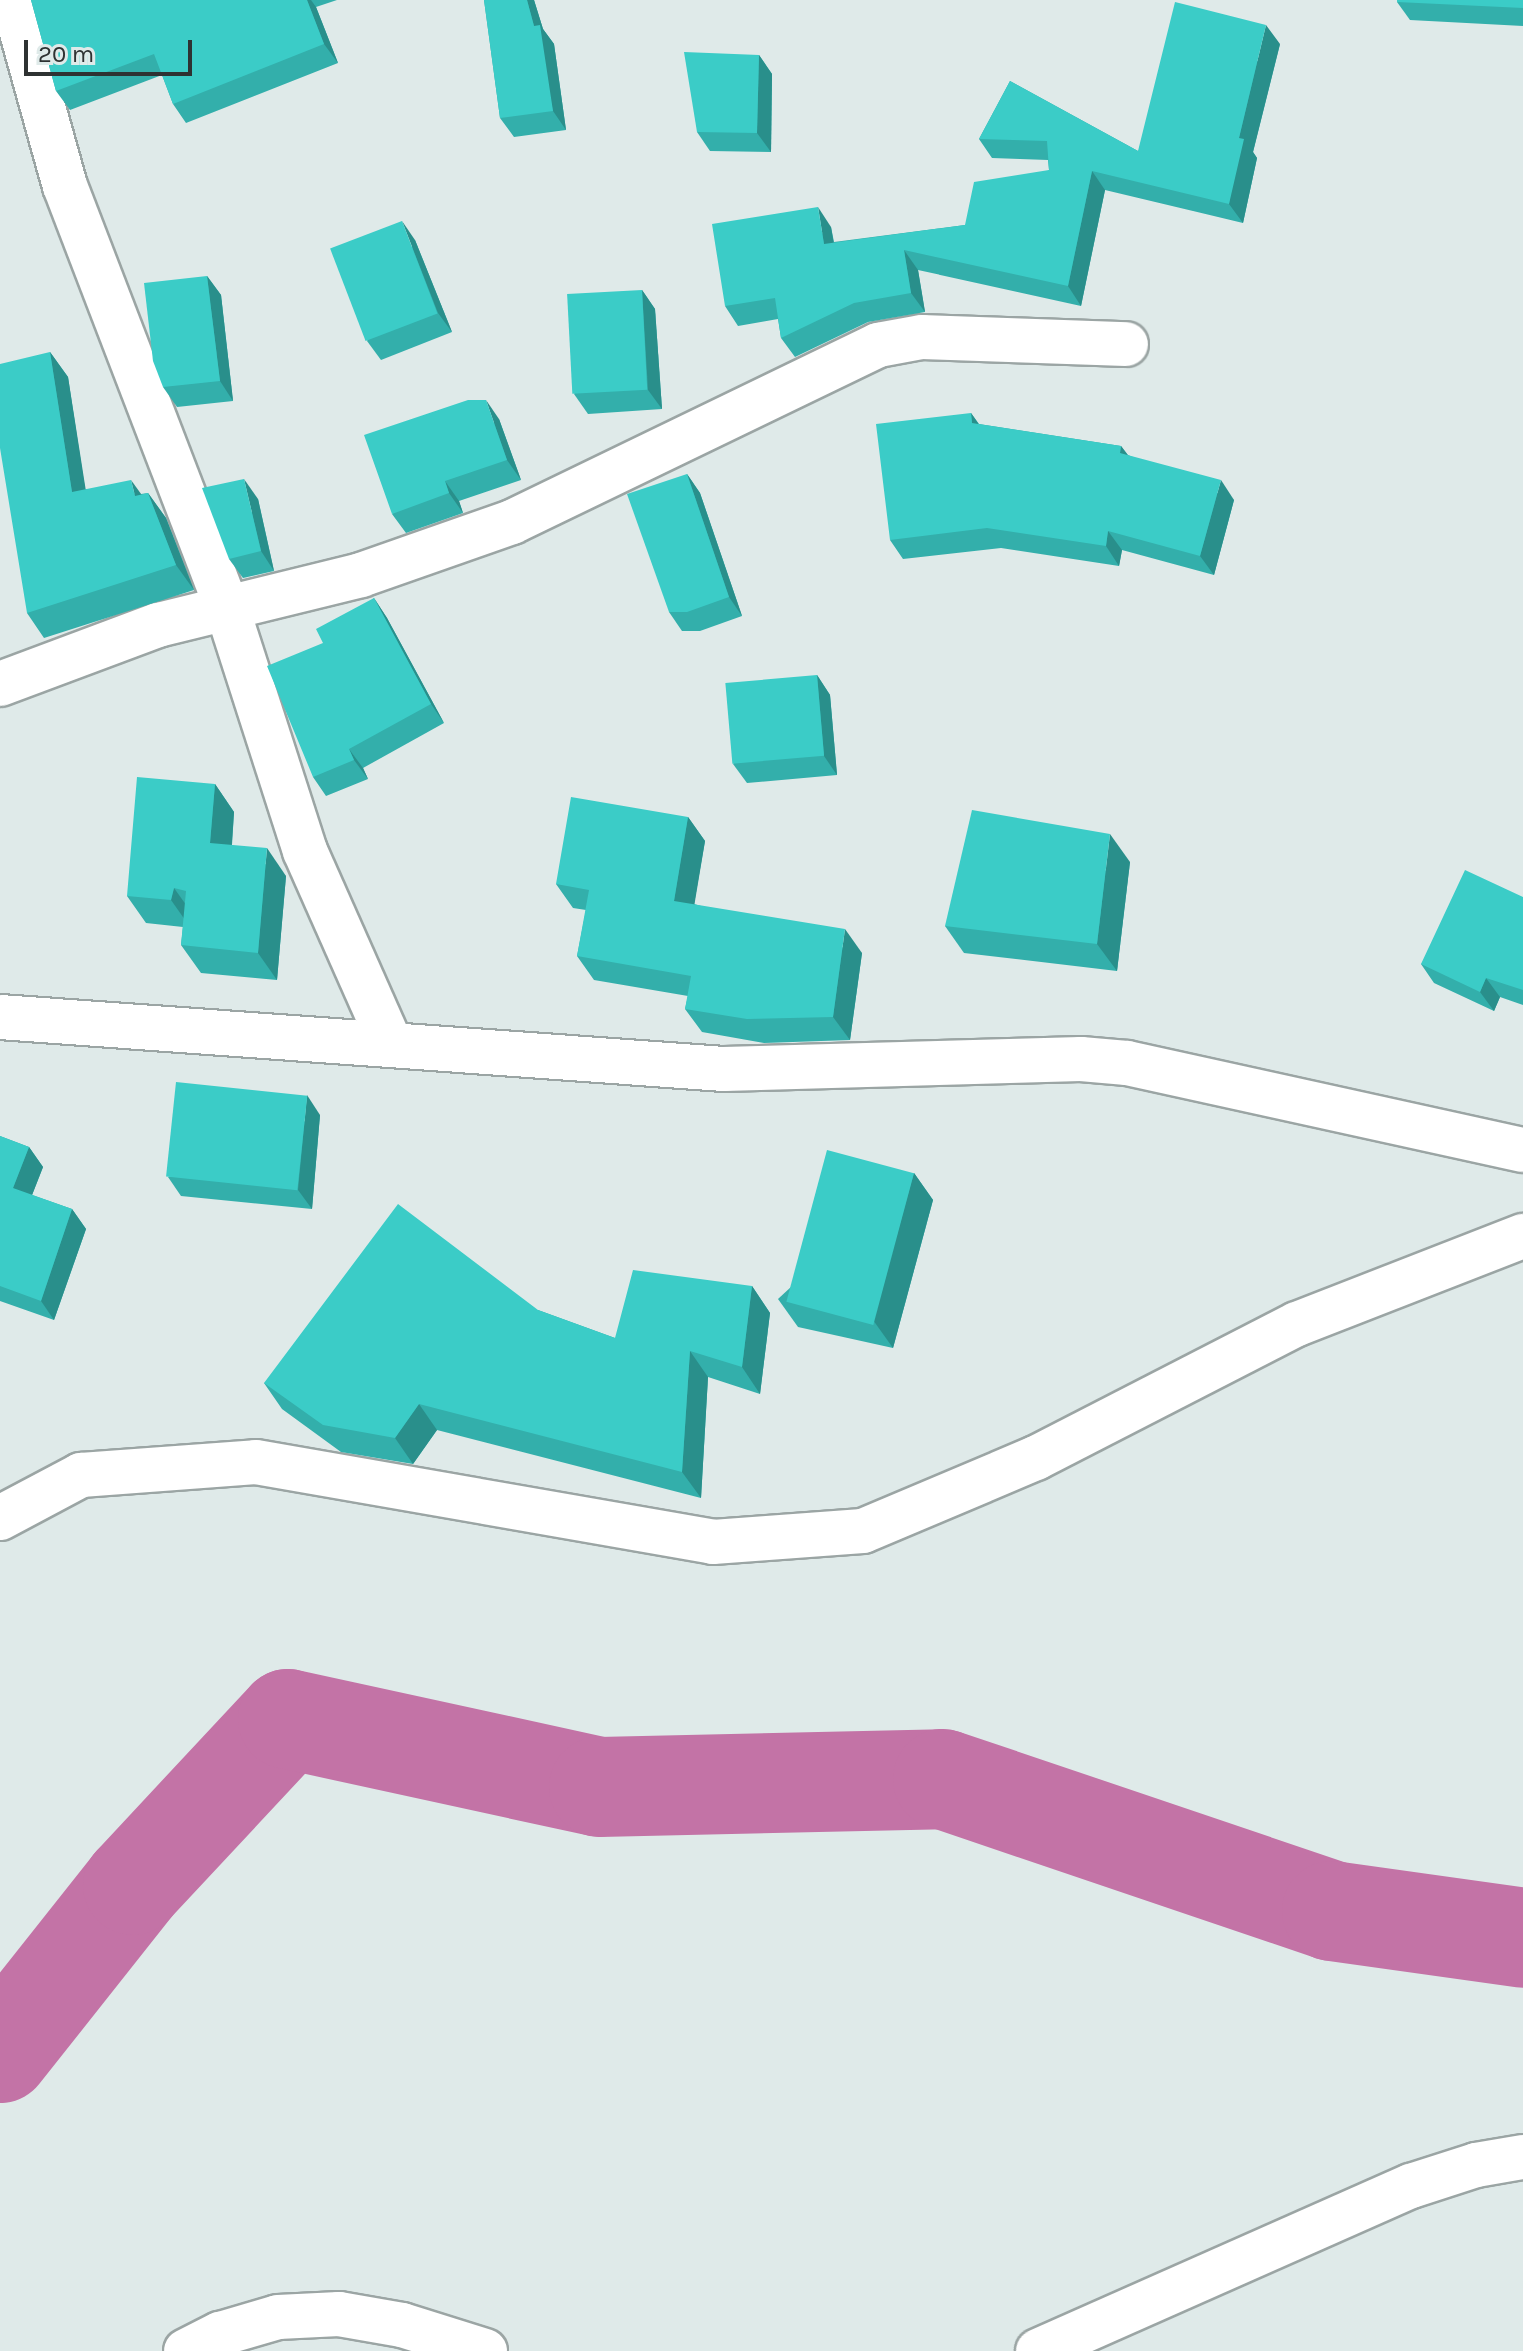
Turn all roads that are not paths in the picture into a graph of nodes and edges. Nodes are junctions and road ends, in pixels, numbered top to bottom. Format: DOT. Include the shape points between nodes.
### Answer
graph roads {
  1 [pos="13,0"];
  2 [pos="1126,344"];
  3 [pos="226,605"];
  4 [pos="0,684"];
  5 [pos="0,1017"];
  6 [pos="390,1043"];
  7 [pos="1523,1150"];
  8 [pos="1523,1236"];
  9 [pos="0,1518"];
  10 [pos="1523,2157"];
  11 [pos="186,2351"];
  12 [pos="485,2351"];
  13 [pos="1038,2351"];
  1 -- 3 [label="street" via="65,186"];
  2 -- 3 [label="street" via="922,337 878,345 554,506 361,575"];
  3 -- 4 [label="street"];
  3 -- 6 [label="street" via="305,851"];
  5 -- 6 [label="street"];
  6 -- 7 [label="street" via="724,1069 1081,1059 1127,1063"];
  8 -- 9 [label="street" via="1297,1324 1036,1458 863,1531 713,1542 256,1462 81,1475"];
  10 -- 13 [label="street" via="1476,2165 1411,2186"];
  11 -- 12 [label="street" via="220,2334 278,2317 339,2314 402,2325"];
}
